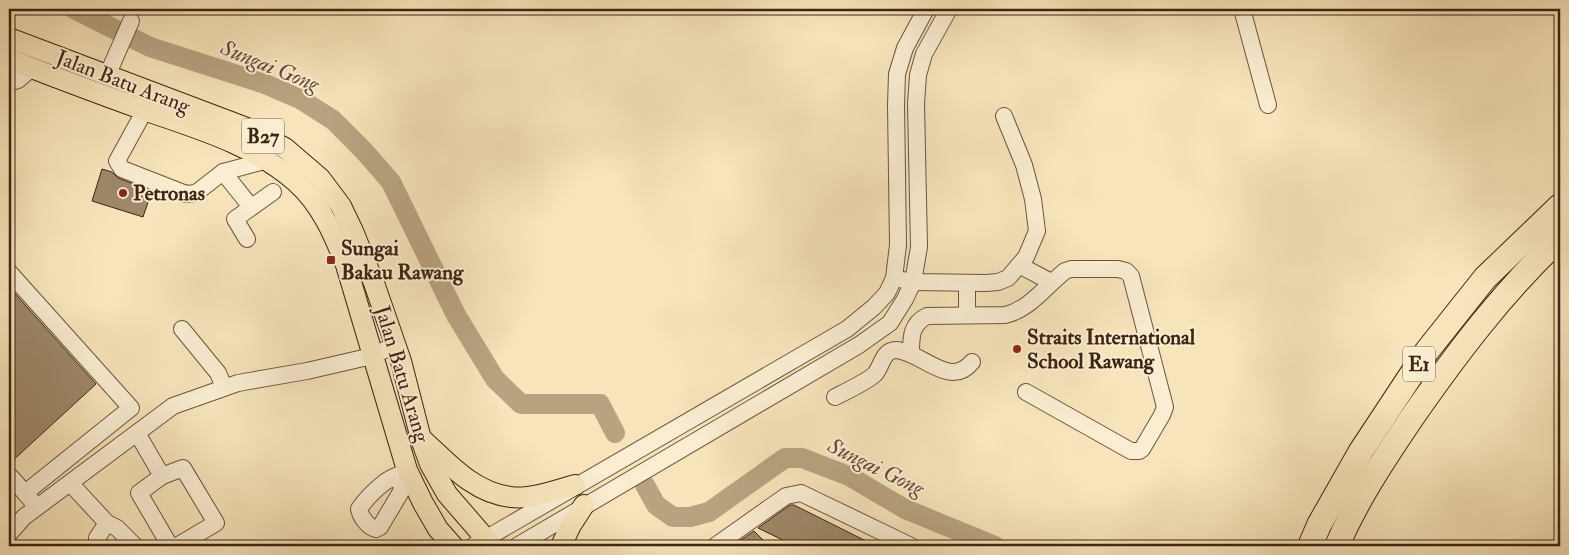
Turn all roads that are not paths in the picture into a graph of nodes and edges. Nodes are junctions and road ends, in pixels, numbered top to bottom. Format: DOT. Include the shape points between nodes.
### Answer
graph roads {
  1 [pos="926,9"];
  2 [pos="952,9"];
  3 [pos="1248,11"];
  4 [pos="129,25"];
  5 [pos="9,38"];
  6 [pos="9,58"];
  7 [pos="32,68"];
  8 [pos="107,76"];
  9 [pos="9,83"];
  10 [pos="1268,105"];
  11 [pos="145,110"];
  12 [pos="1004,116"];
  13 [pos="268,160"];
  14 [pos="223,172"];
  15 [pos="272,192"];
  16 [pos="1560,206"];
  17 [pos="251,207"];
  18 [pos="1560,238"];
  19 [pos="247,239"];
  20 [pos="1019,265"];
  21 [pos="9,272"];
  22 [pos="894,278"];
  23 [pos="913,282"];
  24 [pos="1051,282"];
  25 [pos="967,283"];
  26 [pos="967,315"];
  27 [pos="182,329"];
  28 [pos="395,345"];
  29 [pos="911,353"];
  30 [pos="372,356"];
  31 [pos="972,362"];
  32 [pos="224,388"];
  33 [pos="1026,392"];
  34 [pos="835,397"];
  35 [pos="137,433"];
  36 [pos="422,438"];
  37 [pos="9,475"];
  38 [pos="162,476"];
  39 [pos="70,483"];
  40 [pos="575,485"];
  41 [pos="25,493"];
  42 [pos="584,505"];
  43 [pos="37,507"];
  44 [pos="107,524"];
  45 [pos="9,534"];
  46 [pos="483,544"];
  47 [pos="100,546"];
  48 [pos="135,546"];
  49 [pos="170,546"];
  50 [pos="177,546"];
  51 [pos="453,546"];
  52 [pos="516,546"];
  53 [pos="561,546"];
  54 [pos="714,546"];
  55 [pos="911,546"];
  56 [pos="1310,546"];
  57 [pos="1337,546"];
  1 -- 22 [label="street" via="905,48 897,74 898,245"];
  2 -- 23 [label="street" via="924,54 918,75 919,247"];
  3 -- 10 [label="street"];
  4 -- 8 [label="street"];
  5 -- 8 [label="main road, Jalan Batu Arang / B27"];
  6 -- 7 [label="main road, Jalan Batu Arang / B27"];
  7 -- 9 [label="street"];
  7 -- 11 [label="main road, Jalan Batu Arang / B27"];
  8 -- 28 [label="main road, Jalan Batu Arang / B27" via="246,128 285,148 320,178 341,206 353,231"];
  11 -- 13 [label="main road, Jalan Batu Arang / B27" via="220,136"];
  11 -- 14 [label="street" via="117,161 122,169 186,194 196,193"];
  12 -- 20 [label="street" via="1024,165 1037,231"];
  13 -- 14 [label="street"];
  13 -- 30 [label="main road, Jalan Batu Arang / B27" via="297,183 318,207 333,233 346,265"];
  14 -- 17 [label="street"];
  15 -- 17 [label="street"];
  16 -- 56 [label="highway, E1" via="1485,278 1427,351 1361,451"];
  17 -- 19 [label="street" via="235,219"];
  18 -- 57 [label="highway, E1" via="1499,301 1449,364 1384,459"];
  20 -- 24 [label="street"];
  20 -- 25 [label="street" via="1008,278 998,282"];
  21 -- 41 [label="street" via="131,408"];
  22 -- 23 [label="street"];
  22 -- 40 [label="street" via="887,293 847,328"];
  23 -- 25 [label="street"];
  23 -- 42 [label="street" via="890,323 859,345"];
  24 -- 26 [label="street" via="1015,313"];
  24 -- 33 [label="street" via="1071,269 1126,271 1165,407 1142,448 1135,452"];
  25 -- 26 [label="street"];
  26 -- 29 [label="street" via="927,316 919,320 911,336"];
  27 -- 32 [label="street" via="218,373"];
  28 -- 30 [label="street"];
  28 -- 36 [label="main road, Jalan Batu Arang / B27"];
  29 -- 31 [label="street" via="945,372 959,372"];
  29 -- 34 [label="street" via="890,351 874,375"];
  30 -- 32 [label="street"];
  30 -- 51 [label="main road, Jalan Batu Arang / B27" via="403,473 438,529"];
  32 -- 35 [label="street" via="173,406"];
  35 -- 38 [label="street"];
  35 -- 39 [label="street"];
  36 -- 40 [label="main road" via="481,489 512,498 544,494"];
  36 -- 46 [label="main road, Jalan Batu Arang / B27" via="430,464 447,494"];
  37 -- 41 [label="street"];
  38 -- 49 [label="street" via="138,493"];
  38 -- 50 [label="street" via="183,468 216,522"];
  39 -- 43 [label="street"];
  39 -- 44 [label="street"];
  40 -- 46 [label="street"];
  41 -- 43 [label="street"];
  42 -- 52 [label="street"];
  42 -- 53 [label="main road"];
  43 -- 45 [label="street"];
  44 -- 47 [label="street" via="97,538"];
  44 -- 48 [label="street" via="117,528"];
  54 -- 55 [label="street" via="786,496 801,493"];
}
